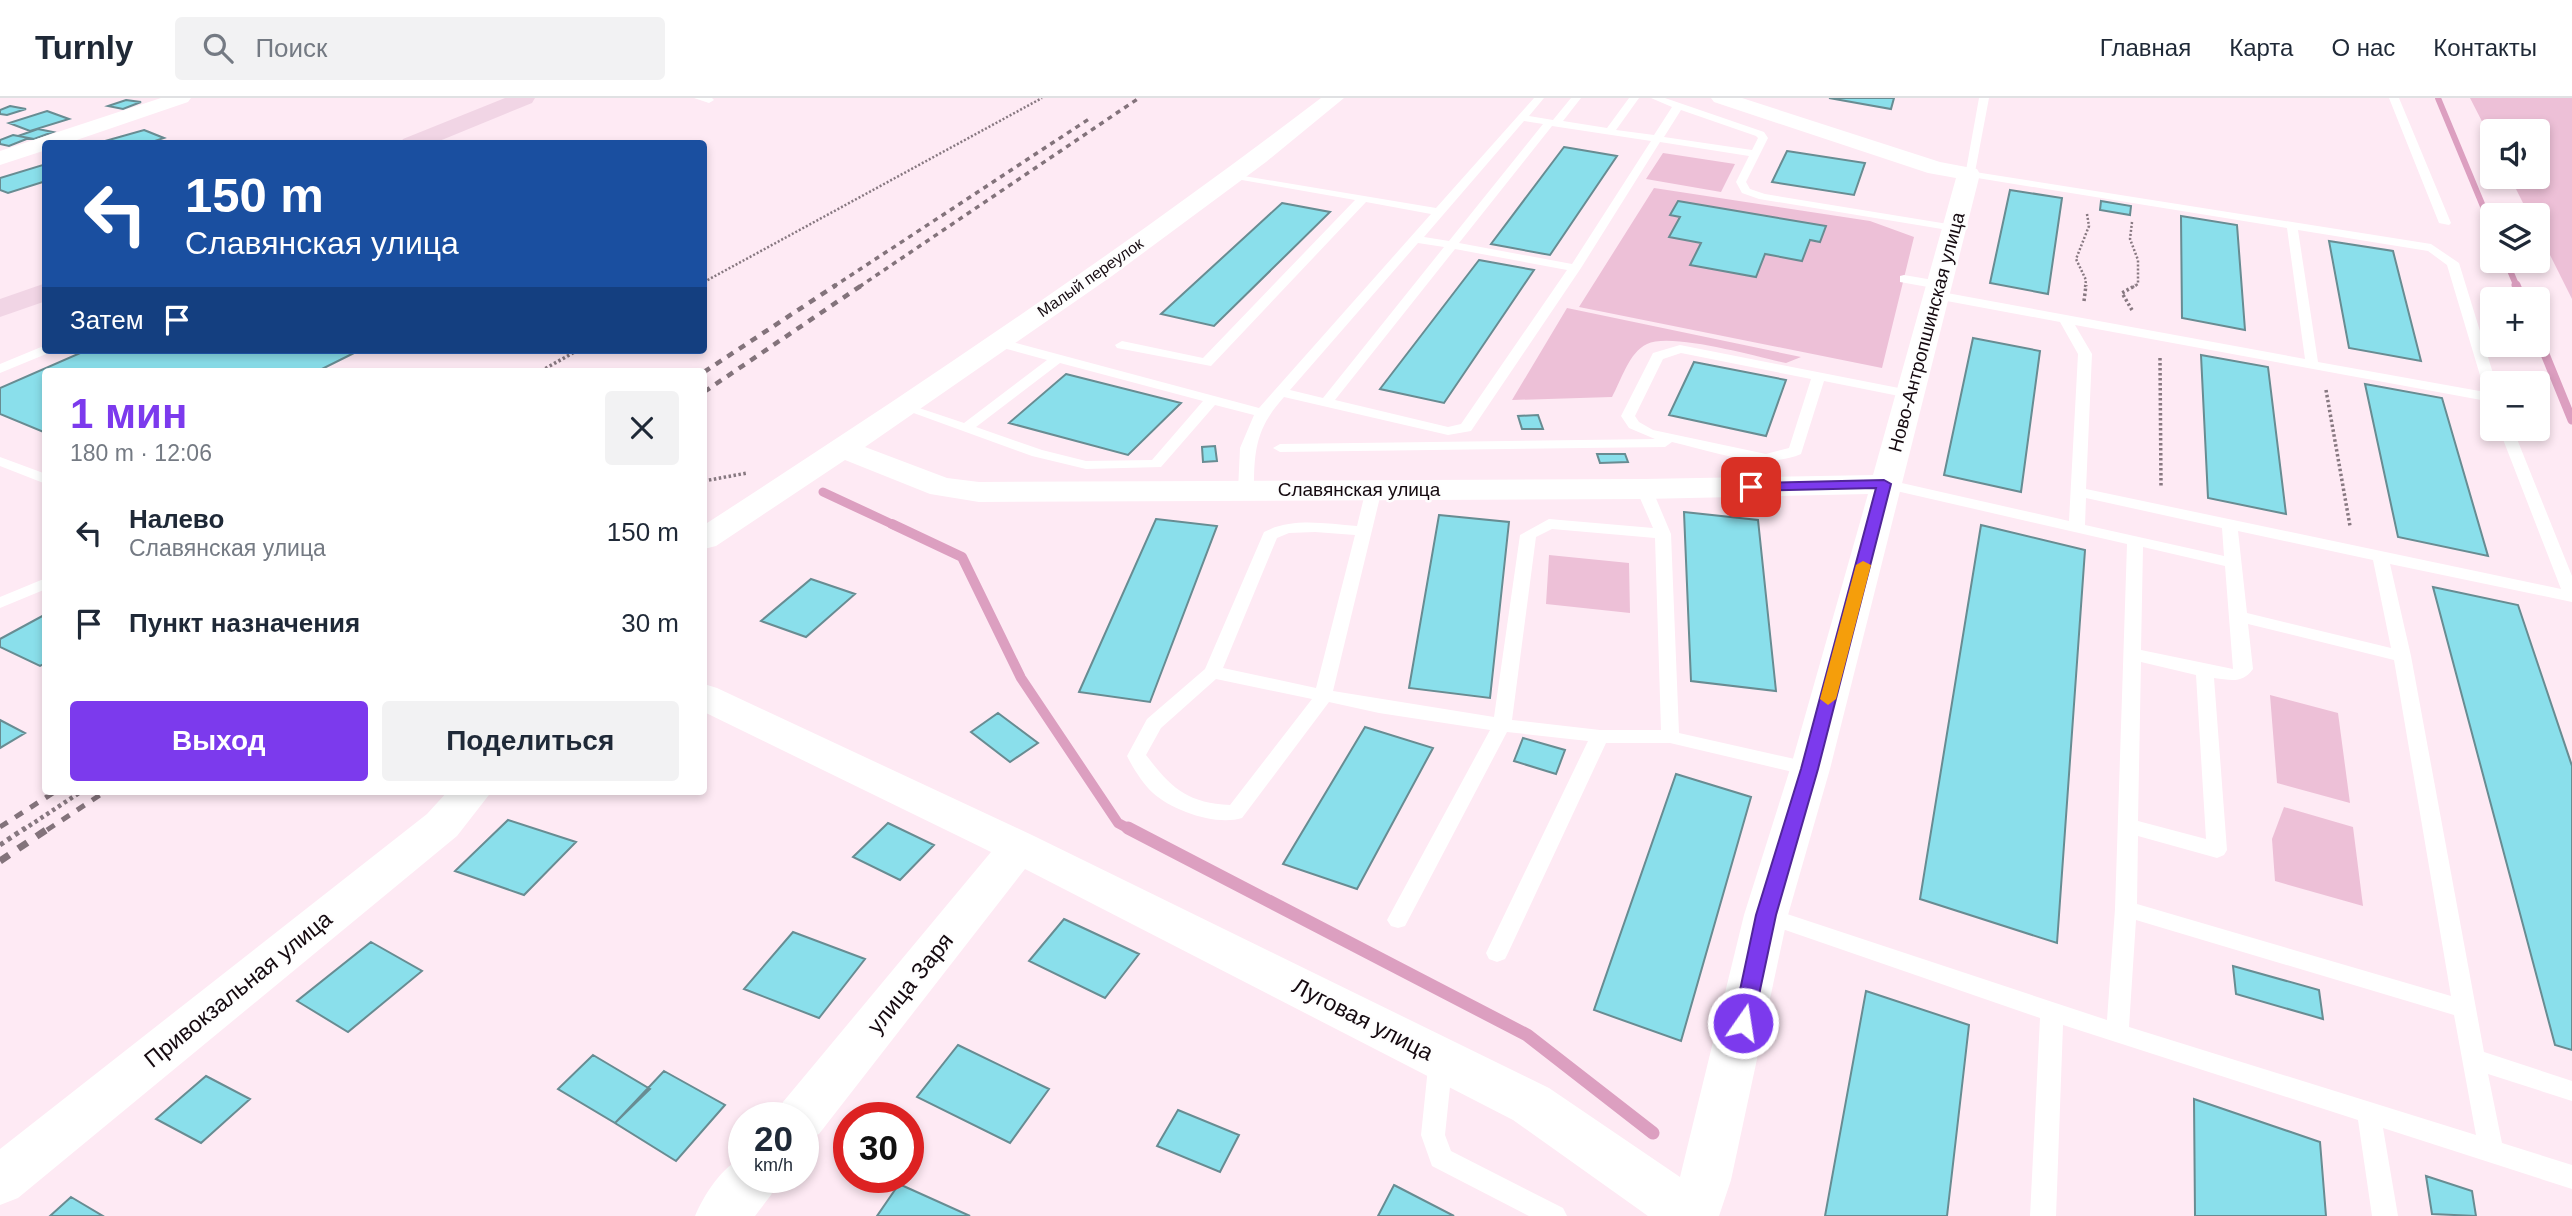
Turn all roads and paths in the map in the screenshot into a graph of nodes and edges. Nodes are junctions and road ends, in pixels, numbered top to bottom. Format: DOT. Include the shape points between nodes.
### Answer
graph roads {
  1 [pos="181,98"];
  2 [pos="524,98"];
  3 [pos="1042,98"];
  4 [pos="1334,98"];
  5 [pos="1539,98"];
  6 [pos="1576,98"];
  7 [pos="1634,98"];
  8 [pos="1656,98"];
  9 [pos="1722,98"];
  10 [pos="1984,98"];
  11 [pos="2395,98"];
  12 [pos="1678,106"];
  13 [pos="1522,118"];
  14 [pos="1553,123"];
  15 [pos="1610,131"];
  16 [pos="1657,139"];
  17 [pos="54,140"];
  18 [pos="421,140"];
  19 [pos="42,144"];
  20 [pos="1755,154"];
  21 [pos="0,158"];
  22 [pos="1969,174"];
  23 [pos="1236,176"];
  24 [pos="2083,192"];
  25 [pos="1364,198"];
  26 [pos="2149,203"];
  27 [pos="1439,212"];
  28 [pos="2445,222"];
  29 [pos="2292,226"];
  30 [pos="1954,228"];
  31 [pos="1417,239"];
  32 [pos="1451,245"];
  33 [pos="1575,268"];
  34 [pos="707,280"];
  35 [pos="1926,286"];
  36 [pos="42,293"];
  37 [pos="0,309"];
  38 [pos="2070,320"];
  39 [pos="2133,332"];
  40 [pos="2160,337"];
  41 [pos="997,342"];
  42 [pos="1122,345"];
  43 [pos="42,351"];
  44 [pos="571,354"];
  45 [pos="1055,360"];
  46 [pos="2317,365"];
  47 [pos="546,368"];
  48 [pos="0,369"];
  49 [pos="2485,371"];
  50 [pos="1819,376"];
  51 [pos="1281,393"];
  52 [pos="1909,394"];
  53 [pos="2480,394"];
  54 [pos="1211,401"];
  55 [pos="1326,402"];
  56 [pos="904,407"];
  57 [pos="1262,413"];
  58 [pos="967,428"];
  59 [pos="1466,428"];
  60 [pos="2511,441"];
  61 [pos="1693,443"];
  62 [pos="1471,445"];
  63 [pos="841,448"];
  64 [pos="1280,448"];
  65 [pos="0,461"];
  66 [pos="42,478"];
  67 [pos="1884,484"];
  68 [pos="1374,489"];
  69 [pos="1644,489"];
  70 [pos="1246,490"];
  71 [pos="2080,492"];
  72 [pos="2162,510"];
  73 [pos="2230,525"];
  74 [pos="2077,527"];
  75 [pos="1364,531"];
  76 [pos="1663,534"];
  77 [pos="707,537"];
  78 [pos="2135,541"];
  79 [pos="2355,551"];
  80 [pos="2380,556"];
  81 [pos="2233,563"];
  82 [pos="42,585"];
  83 [pos="2572,597"];
  84 [pos="0,603"];
  85 [pos="2239,616"];
  86 [pos="2132,654"];
  87 [pos="2402,656"];
  88 [pos="2204,671"];
  89 [pos="1213,672"];
  90 [pos="1323,697"];
  91 [pos="707,698"];
  92 [pos="1502,725"];
  93 [pos="1600,736"];
  94 [pos="1670,737"];
  95 [pos="1810,769"];
  96 [pos="76,795"];
  97 [pos="468,795"];
  98 [pos="2128,826"];
  99 [pos="0,845"];
  100 [pos="1019,847"];
  101 [pos="2126,908"];
  102 [pos="1766,915"];
  103 [pos="1398,920"];
  104 [pos="1497,953"];
  105 [pos="2464,1009"];
  106 [pos="2052,1012"];
  107 [pos="2117,1033"];
  108 [pos="1441,1058"];
  109 [pos="2474,1059"];
  110 [pos="2572,1091"];
  111 [pos="814,1102"];
  112 [pos="2369,1112"];
  113 [pos="2491,1152"];
  114 [pos="2572,1177"];
  115 [pos="0,1181"];
  116 [pos="741,1193"];
  117 [pos="1695,1207"];
  118 [pos="722,1216"];
  119 [pos="1554,1216"];
  120 [pos="2043,1216"];
  121 [pos="2385,1216"];
  1 -- 17 [label="street"];
  2 -- 18 [label="street"];
  3 -- 34 [label="path"];
  4 -- 23 [label="street, Малый переулок"];
  5 -- 13 [label="lane"];
  6 -- 14 [label="lane"];
  7 -- 15 [label="lane"];
  8 -- 12 [label="lane"];
  9 -- 22 [label="street" via="1936,168"];
  10 -- 22 [label="lane"];
  11 -- 28 [label="lane"];
  12 -- 16 [label="lane"];
  12 -- 20 [label="lane" via="1760,134 1763,138"];
  13 -- 14 [label="lane"];
  13 -- 27 [label="lane"];
  14 -- 15 [label="lane"];
  14 -- 32 [label="lane"];
  15 -- 16 [label="lane"];
  16 -- 20 [label="lane"];
  16 -- 33 [label="lane"];
  19 -- 21 [label="street"];
  20 -- 30 [label="lane" via="1741,182 1746,191"];
  22 -- 24 [label="lane"];
  22 -- 30 [label="street, Ново-Антропшинская улица"];
  23 -- 25 [label="lane"];
  23 -- 41 [label="street, Малый переулок"];
  24 -- 26 [label="lane"];
  24 -- 38 [label="path" via="2089,226 2076,259 2086,280 2086,296"];
  25 -- 27 [label="lane"];
  25 -- 42 [label="lane" via="1206,363"];
  26 -- 29 [label="lane"];
  26 -- 39 [label="path" via="2130,226 2130,239 2139,254 2138,284 2122,293 2135,316"];
  27 -- 31 [label="lane"];
  29 -- 46 [label="lane"];
  29 -- 49 [label="lane" via="2431,248 2445,255 2453,263"];
  30 -- 35 [label="street, Ново-Антропшинская улица"];
  31 -- 32 [label="lane"];
  31 -- 51 [label="lane"];
  32 -- 33 [label="lane"];
  32 -- 55 [label="lane"];
  33 -- 59 [label="lane"];
  35 -- 38 [label="lane"];
  35 -- 52 [label="street, Ново-Антропшинская улица"];
  36 -- 37 [label="street"];
  38 -- 39 [label="lane"];
  38 -- 71 [label="lane" via="2085,354"];
  39 -- 40 [label="lane"];
  40 -- 46 [label="lane"];
  40 -- 72 [label="path"];
  41 -- 45 [label="lane"];
  41 -- 56 [label="street, Малый переулок"];
  43 -- 48 [label="lane"];
  44 -- 47 [label="path"];
  45 -- 54 [label="lane"];
  45 -- 58 [label="lane"];
  46 -- 53 [label="lane"];
  46 -- 79 [label="path"];
  50 -- 52 [label="lane"];
  50 -- 61 [label="lane" via="1796,451 1766,458"];
  50 -- 61 [label="lane" via="1680,349 1658,356 1628,416 1648,433"];
  51 -- 55 [label="lane"];
  51 -- 57 [label="lane"];
  52 -- 67 [label="street, Ново-Антропшинская улица"];
  54 -- 57 [label="lane"];
  54 -- 58 [label="lane" via="1156,464 1086,465"];
  55 -- 59 [label="lane" via="1448,430"];
  56 -- 58 [label="lane"];
  56 -- 63 [label="street, Малый переулок"];
  57 -- 70 [label="lane" via="1247,448"];
  59 -- 62 [label="lane"];
  60 -- 83 [label="lane"];
  61 -- 62 [label="lane"];
  62 -- 64 [label="lane"];
  63 -- 70 [label="street, Славянская улица" via="941,487 979,492"];
  63 -- 77 [label="street"];
  65 -- 66 [label="lane"];
  67 -- 69 [label="street, Славянская улица"];
  67 -- 74 [label="lane"];
  67 -- 95 [label="street, Ново-Антропшинская улица"];
  68 -- 69 [label="street, Славянская улица"];
  68 -- 70 [label="street, Славянская улица"];
  68 -- 75 [label="lane"];
  69 -- 76 [label="lane"];
  71 -- 72 [label="lane"];
  71 -- 74 [label="lane"];
  72 -- 73 [label="lane"];
  73 -- 79 [label="lane"];
  73 -- 81 [label="lane"];
  74 -- 78 [label="lane"];
  75 -- 89 [label="lane" via="1293,528 1270,535"];
  75 -- 90 [label="lane"];
  76 -- 92 [label="lane" via="1549,524 1528,535"];
  76 -- 94 [label="lane"];
  78 -- 81 [label="lane"];
  78 -- 86 [label="lane"];
  79 -- 80 [label="lane"];
  80 -- 83 [label="lane"];
  80 -- 87 [label="lane"];
  81 -- 85 [label="lane"];
  82 -- 84 [label="lane"];
  85 -- 87 [label="lane"];
  85 -- 88 [label="lane" via="2245,669 2237,675"];
  86 -- 88 [label="lane"];
  86 -- 98 [label="lane"];
  87 -- 105 [label="lane"];
  88 -- 98 [label="lane" via="2217,850"];
  89 -- 90 [label="lane"];
  89 -- 90 [label="lane" via="1154,724 1136,756 1160,788 1202,811 1235,813"];
  90 -- 92 [label="lane"];
  91 -- 100 [label="street, Луговая улица"];
  92 -- 93 [label="lane"];
  92 -- 103 [label="lane"];
  93 -- 94 [label="lane"];
  93 -- 104 [label="lane"];
  94 -- 95 [label="lane"];
  95 -- 102 [label="street, Ново-Антропшинская улица"];
  96 -- 99 [label="path"];
  97 -- 115 [label="street, Привокзальная улица" via="442,825"];
  98 -- 101 [label="lane"];
  100 -- 108 [label="street, Луговая улица"];
  100 -- 111 [label="street, улица Заря"];
  101 -- 105 [label="lane"];
  101 -- 107 [label="lane"];
  102 -- 106 [label="lane"];
  102 -- 117 [label="street, Ново-Антропшинская улица"];
  105 -- 109 [label="lane"];
  106 -- 107 [label="lane"];
  106 -- 120 [label="lane"];
  107 -- 112 [label="lane"];
  108 -- 117 [label="street, Луговая улица" via="1531,1104"];
  108 -- 119 [label="lane" via="1433,1135 1441,1158"];
  109 -- 110 [label="lane"];
  109 -- 113 [label="lane"];
  112 -- 113 [label="lane"];
  112 -- 121 [label="lane"];
  113 -- 114 [label="lane"];
  116 -- 118 [label="street"];
}
